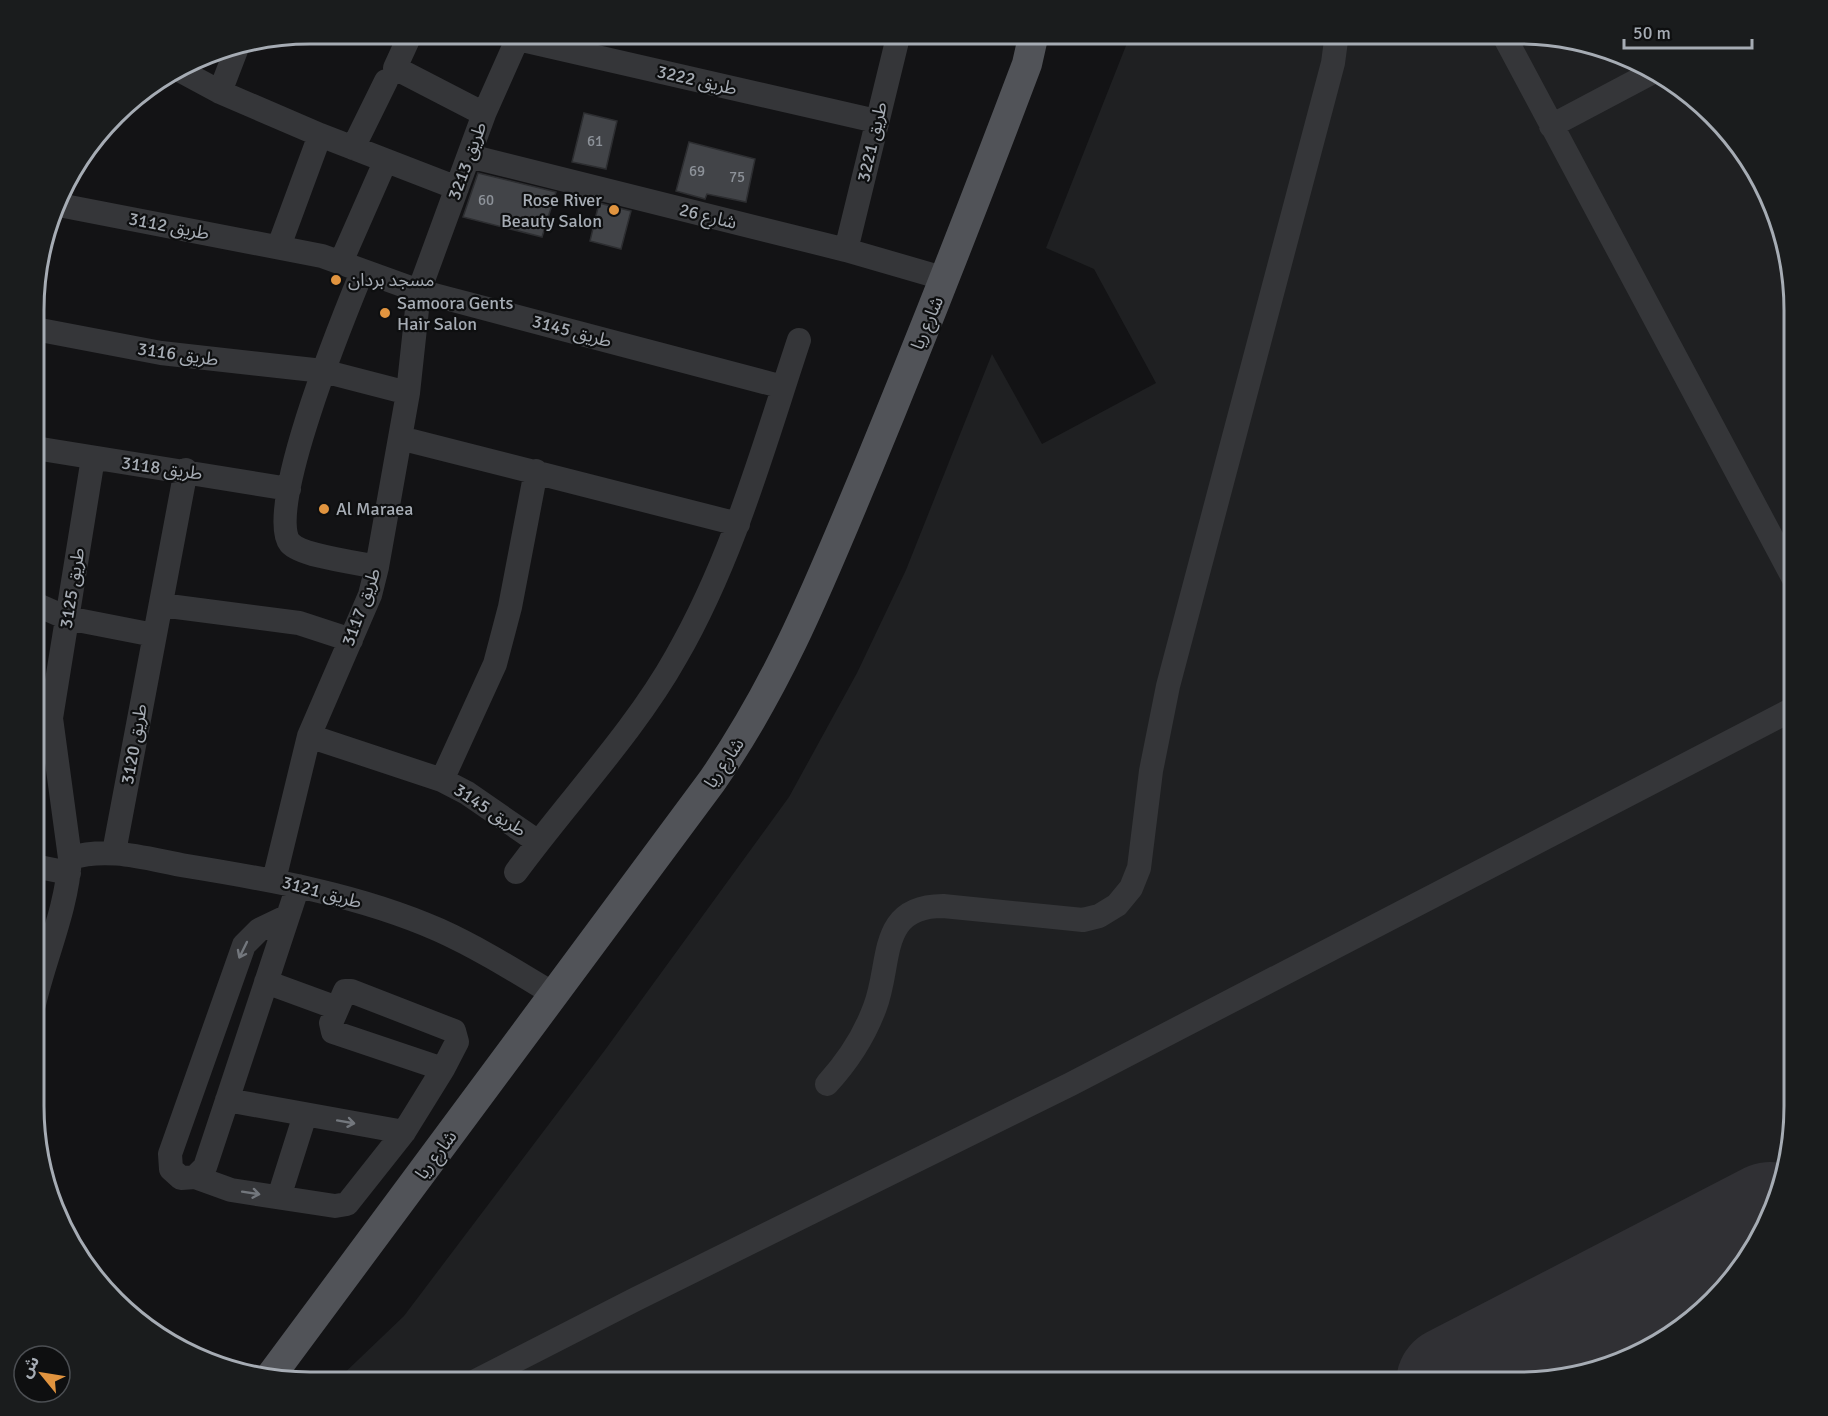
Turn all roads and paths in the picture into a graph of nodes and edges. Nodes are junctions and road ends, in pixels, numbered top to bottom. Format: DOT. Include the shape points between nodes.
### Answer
graph roads {
  1 [pos="406,44"];
  2 [pos="515,44"];
  3 [pos="553,44"];
  4 [pos="896,44"];
  5 [pos="1032,44"];
  6 [pos="1039,44"];
  7 [pos="1336,44"];
  8 [pos="1508,44"];
  9 [pos="234,55"];
  10 [pos="1027,64"];
  11 [pos="186,74"];
  12 [pos="1646,76"];
  13 [pos="386,81"];
  14 [pos="220,92"];
  15 [pos="484,114"];
  16 [pos="876,121"];
  17 [pos="1551,126"];
  18 [pos="320,135"];
  19 [pos="353,148"];
  20 [pos="469,156"];
  21 [pos="385,162"];
  22 [pos="457,188"];
  23 [pos="65,206"];
  24 [pos="279,246"];
  25 [pos="846,250"];
  26 [pos="352,267"];
  27 [pos="946,279"];
  28 [pos="419,291"];
  29 [pos="44,331"];
  30 [pos="799,340"];
  31 [pos="322,371"];
  32 [pos="783,387"];
  33 [pos="408,393"];
  34 [pos="400,438"];
  35 [pos="44,450"];
  36 [pos="93,458"];
  37 [pos="186,470"];
  38 [pos="536,471"];
  39 [pos="290,489"];
  40 [pos="738,524"];
  41 [pos="1784,560"];
  42 [pos="377,567"];
  43 [pos="161,605"];
  44 [pos="44,608"];
  45 [pos="67,618"];
  46 [pos="154,635"];
  47 [pos="351,640"];
  48 [pos="44,714"];
  49 [pos="1784,714"];
  50 [pos="44,723"];
  51 [pos="309,736"];
  52 [pos="442,780"];
  53 [pos="538,842"];
  54 [pos="114,852"];
  55 [pos="44,866"];
  56 [pos="70,866"];
  57 [pos="516,872"];
  58 [pos="274,880"];
  59 [pos="298,886"];
  60 [pos="288,916"];
  61 [pos="44,937"];
  62 [pos="266,982"];
  63 [pos="555,994"];
  64 [pos="337,1008"];
  65 [pos="444,1069"];
  66 [pos="827,1084"];
  67 [pos="227,1100"];
  68 [pos="305,1115"];
  69 [pos="404,1132"];
  70 [pos="212,1144"];
  71 [pos="170,1154"];
  72 [pos="195,1177"];
  73 [pos="279,1197"];
  74 [pos="275,1370"];
  75 [pos="494,1372"];
  1 -- 15 [label="street" via="395,68"];
  2 -- 15 [label="street, طريق 3213"];
  3 -- 16 [label="street, طريق 3222"];
  4 -- 16 [label="street, طريق 3221"];
  5 -- 10 [label="main road, شارع ريا"];
  6 -- 10 [label="main road, شارع ريا"];
  7 -- 66 [label="street" via="1168,686 1151,771 1139,868 1131,888 1108,912 1083,920 943,906 930,906 907,915 891,935 883,983 867,1027 843,1067"];
  8 -- 17 [label="street"];
  9 -- 14 [label="street"];
  10 -- 27 [label="main road, شارع ريا"];
  11 -- 14 [label="street"];
  12 -- 17 [label="street"];
  13 -- 19 [label="street"];
  14 -- 18 [label="street"];
  15 -- 20 [label="street, طريق 3213"];
  16 -- 25 [label="street, طريق 3221"];
  17 -- 41 [label="street"];
  18 -- 19 [label="street"];
  18 -- 24 [label="street"];
  19 -- 21 [label="street"];
  20 -- 22 [label="street, طريق 3213"];
  20 -- 25 [label="street, شارع 26"];
  21 -- 22 [label="street"];
  21 -- 26 [label="street"];
  22 -- 28 [label="street, طريق 3213"];
  23 -- 24 [label="street, طريق 3112"];
  24 -- 26 [label="street, طريق 3112"];
  25 -- 27 [label="street, شارع 26"];
  26 -- 28 [label="street, طريق 3145"];
  26 -- 31 [label="street"];
  27 -- 63 [label="main road, شارع ريا" via="812,602 768,694 719,771"];
  28 -- 32 [label="street, طريق 3145"];
  28 -- 33 [label="street, طريق 3117"];
  29 -- 31 [label="street, طريق 3116" via="161,353"];
  30 -- 32 [label="street, طريق 3145"];
  31 -- 33 [label="street, طريق 3116"];
  31 -- 39 [label="street"];
  32 -- 40 [label="street, طريق 3145"];
  33 -- 34 [label="street, طريق 3117"];
  34 -- 38 [label="street"];
  34 -- 42 [label="street, طريق 3117"];
  35 -- 36 [label="street, طريق 3118"];
  36 -- 37 [label="street, طريق 3118"];
  36 -- 45 [label="street, طريق 3125"];
  37 -- 39 [label="street, طريق 3118"];
  37 -- 43 [label="street, طريق 3120"];
  38 -- 40 [label="street"];
  38 -- 52 [label="street, طريق 3145" via="495,664"];
  39 -- 42 [label="street" via="284,526 290,544"];
  40 -- 53 [label="street, طريق 3145" via="676,659"];
  42 -- 47 [label="street, طريق 3117"];
  43 -- 46 [label="street, طريق 3120"];
  43 -- 47 [label="street" via="299,623"];
  44 -- 45 [label="street"];
  45 -- 46 [label="street"];
  45 -- 48 [label="street, طريق 3125"];
  46 -- 54 [label="street, طريق 3120"];
  47 -- 51 [label="street, طريق 3117"];
  49 -- 75 [label="street" via="1071,1084"];
  50 -- 56 [label="street, طريق 3125"];
  51 -- 52 [label="street, طريق 3145"];
  51 -- 58 [label="street, طريق 3117"];
  52 -- 53 [label="street, طريق 3145"];
  53 -- 57 [label="street, طريق 3145"];
  54 -- 56 [label="street, طريق 3121" via="84,854"];
  54 -- 58 [label="street, طريق 3121"];
  55 -- 56 [label="street"];
  56 -- 61 [label="street, طريق 3125"];
  58 -- 59 [label="street, طريق 3121"];
  59 -- 60 [label="street"];
  59 -- 63 [label="street, طريق 3121" via="386,910 440,930"];
  60 -- 62 [label="street"];
  60 -- 71 [label="street, one-way" via="259,930 244,945"];
  62 -- 64 [label="street"];
  62 -- 67 [label="street"];
  63 -- 74 [label="main road, شارع ريا"];
  64 -- 65 [label="street" via="331,1023 333,1032"];
  64 -- 65 [label="street" via="343,993 351,991 450,1028 457,1042"];
  65 -- 69 [label="street"];
  67 -- 68 [label="street"];
  67 -- 70 [label="street"];
  68 -- 69 [label="street, one-way"];
  68 -- 73 [label="street"];
  69 -- 73 [label="street" via="347,1204 335,1206"];
  70 -- 71 [label="street"];
  70 -- 72 [label="street" via="205,1167"];
  71 -- 72 [label="street" via="175,1174"];
  72 -- 73 [label="street, one-way" via="231,1190"];
}
